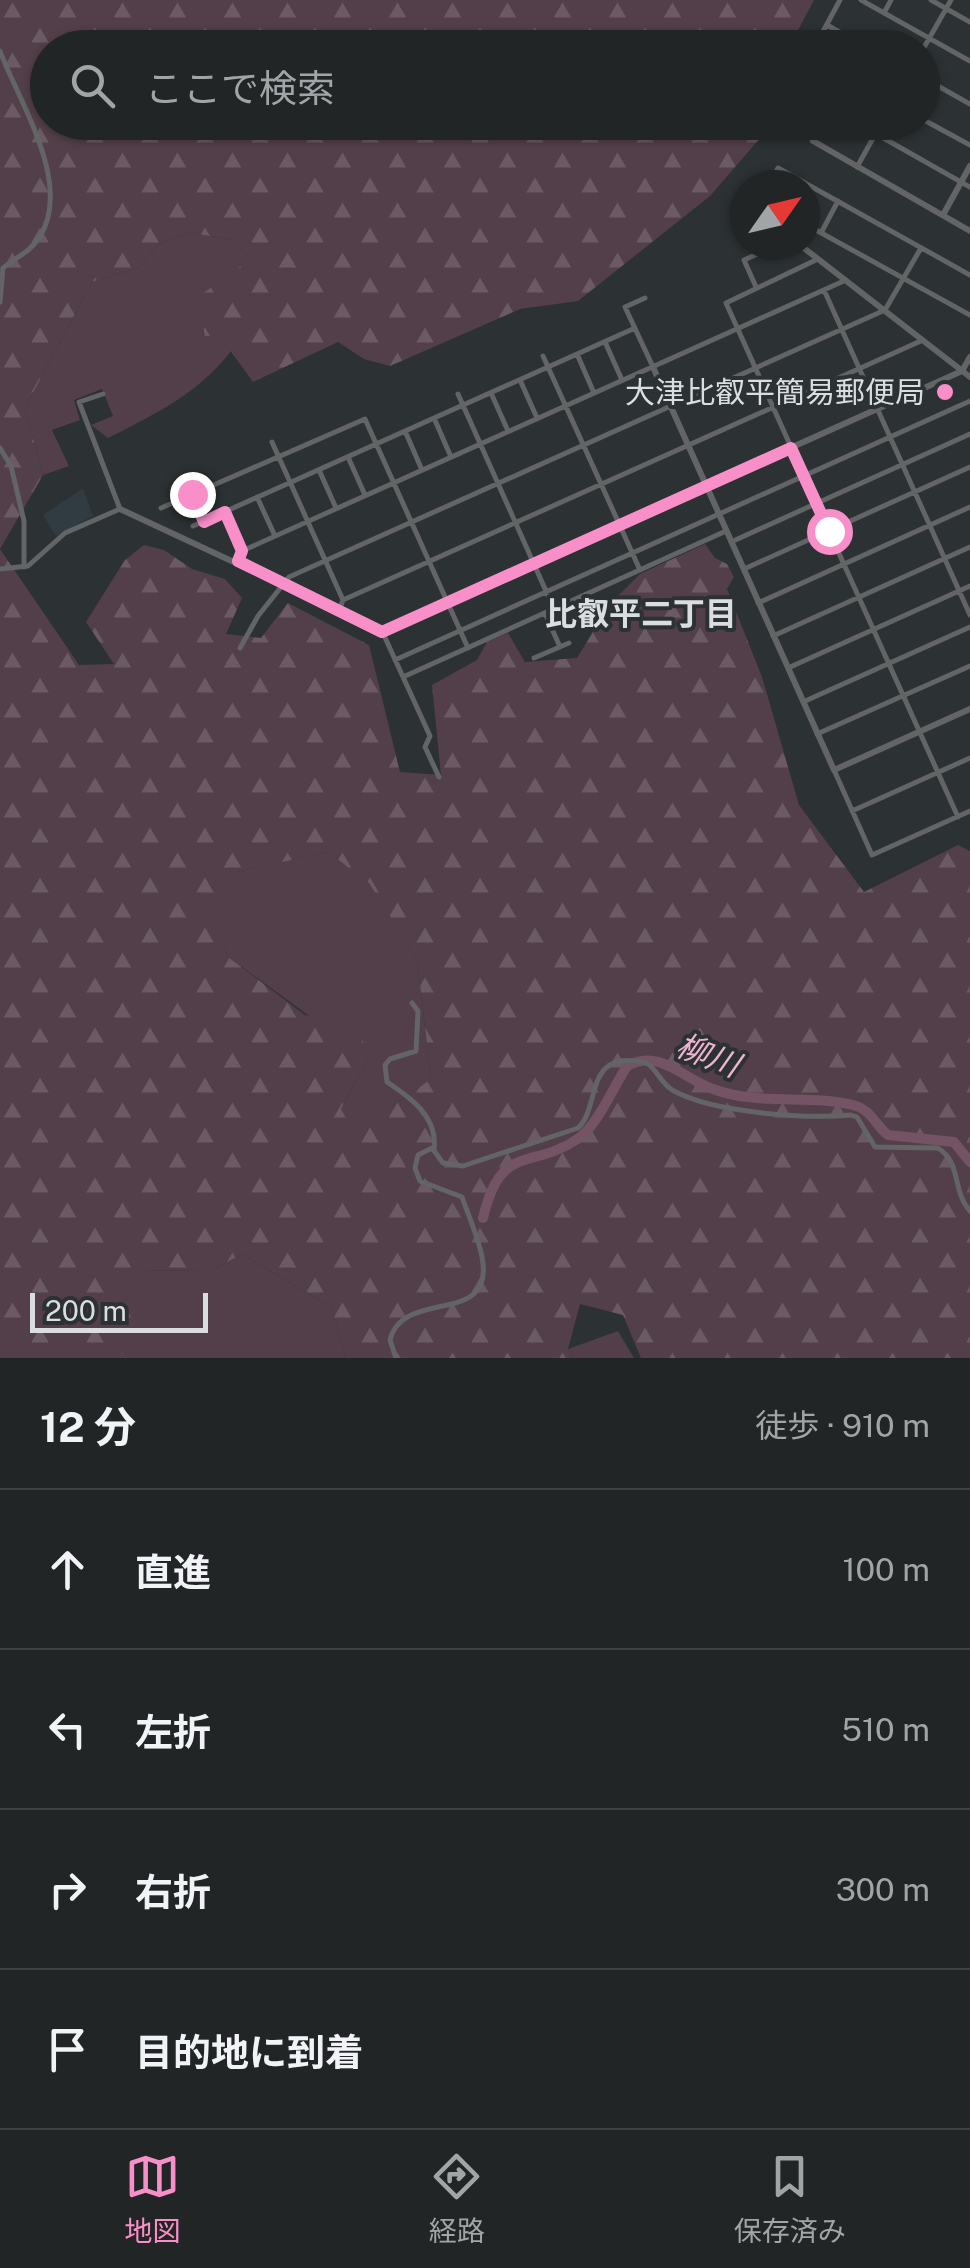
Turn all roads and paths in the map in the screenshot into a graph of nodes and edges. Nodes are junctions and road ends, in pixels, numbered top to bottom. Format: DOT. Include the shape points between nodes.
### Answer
graph roads {
  1 [pos="840,0"];
  2 [pos="860,0"];
  3 [pos="891,0"];
  4 [pos="931,0"];
  5 [pos="951,0"];
  6 [pos="946,8"];
  7 [pos="884,13"];
  8 [pos="970,22"];
  9 [pos="827,24"];
  10 [pos="824,30"];
  11 [pos="837,30"];
  12 [pos="915,30"];
  13 [pos="934,30"];
  14 [pos="940,44"];
  15 [pos="0,51"];
  16 [pos="970,61"];
  17 [pos="940,88"];
  18 [pos="970,104"];
  19 [pos="30,120"];
  20 [pos="940,129"];
  21 [pos="37,140"];
  22 [pos="873,140"];
  23 [pos="887,140"];
  24 [pos="813,141"];
  25 [pos="970,145"];
  26 [pos="970,166"];
  27 [pos="857,168"];
  28 [pos="961,182"];
  29 [pos="970,187"];
  30 [pos="820,192"];
  31 [pos="838,202"];
  32 [pos="942,215"];
  33 [pos="970,231"];
  34 [pos="821,233"];
  35 [pos="922,248"];
  36 [pos="744,260"];
  37 [pos="816,260"];
  38 [pos="819,260"];
  39 [pos="970,275"];
  40 [pos="904,279"];
  41 [pos="846,280"];
  42 [pos="756,287"];
  43 [pos="824,290"];
  44 [pos="646,298"];
  45 [pos="0,302"];
  46 [pos="885,310"];
  47 [pos="970,315"];
  48 [pos="635,328"];
  49 [pos="738,329"];
  50 [pos="842,330"];
  51 [pos="923,340"];
  52 [pos="605,342"];
  53 [pos="577,354"];
  54 [pos="544,356"];
  55 [pos="970,357"];
  56 [pos="548,367"];
  57 [pos="652,367"];
  58 [pos="756,368"];
  59 [pos="859,368"];
  60 [pos="962,371"];
  61 [pos="970,378"];
  62 [pos="520,380"];
  63 [pos="623,380"];
  64 [pos="491,393"];
  65 [pos="594,393"];
  66 [pos="103,394"];
  67 [pos="458,394"];
  68 [pos="970,400"];
  69 [pos="463,406"];
  70 [pos="566,406"];
  71 [pos="670,406"];
  72 [pos="773,407"];
  73 [pos="877,409"];
  74 [pos="434,418"];
  75 [pos="537,419"];
  76 [pos="406,431"];
  77 [pos="509,432"];
  78 [pos="970,434"];
  79 [pos="890,437"];
  80 [pos="272,442"];
  81 [pos="376,444"];
  82 [pos="480,444"];
  83 [pos="584,445"];
  84 [pos="688,445"];
  85 [pos="0,448"];
  86 [pos="791,448"];
  87 [pos="278,455"];
  88 [pos="348,457"];
  89 [pos="452,457"];
  90 [pos="902,464"];
  91 [pos="970,467"];
  92 [pos="319,470"];
  93 [pos="422,470"];
  94 [pos="804,476"];
  95 [pos="184,478"];
  96 [pos="290,483"];
  97 [pos="394,483"];
  98 [pos="498,484"];
  99 [pos="601,484"];
  100 [pos="706,486"];
  101 [pos="914,492"];
  102 [pos="192,494"];
  103 [pos="365,496"];
  104 [pos="258,498"];
  105 [pos="816,503"];
  106 [pos="970,507"];
  107 [pos="161,508"];
  108 [pos="120,509"];
  109 [pos="336,509"];
  110 [pos="225,512"];
  111 [pos="718,514"];
  112 [pos="204,522"];
  113 [pos="308,522"];
  114 [pos="412,522"];
  115 [pos="515,523"];
  116 [pos="620,525"];
  117 [pos="930,525"];
  118 [pos="193,526"];
  119 [pos="726,531"];
  120 [pos="829,531"];
  121 [pos="275,536"];
  122 [pos="731,542"];
  123 [pos="970,547"];
  124 [pos="242,551"];
  125 [pos="632,553"];
  126 [pos="944,558"];
  127 [pos="238,561"];
  128 [pos="326,561"];
  129 [pos="429,562"];
  130 [pos="534,564"];
  131 [pos="844,564"];
  132 [pos="24,567"];
  133 [pos="0,569"];
  134 [pos="640,570"];
  135 [pos="744,570"];
  136 [pos="282,583"];
  137 [pos="970,586"];
  138 [pos="960,591"];
  139 [pos="546,592"];
  140 [pos="859,597"];
  141 [pos="343,600"];
  142 [pos="448,602"];
  143 [pos="758,602"];
  144 [pos="554,609"];
  145 [pos="339,610"];
  146 [pos="545,613"];
  147 [pos="970,615"];
  148 [pos="970,627"];
  149 [pos="874,630"];
  150 [pos="460,631"];
  151 [pos="382,632"];
  152 [pos="773,636"];
  153 [pos="569,643"];
  154 [pos="560,647"];
  155 [pos="240,648"];
  156 [pos="468,648"];
  157 [pos="534,658"];
  158 [pos="395,660"];
  159 [pos="888,663"];
  160 [pos="970,666"];
  161 [pos="788,668"];
  162 [pos="403,677"];
  163 [pos="903,696"];
  164 [pos="803,702"];
  165 [pos="970,709"];
  166 [pos="920,732"];
  167 [pos="818,734"];
  168 [pos="970,758"];
  169 [pos="834,770"];
  170 [pos="938,772"];
  171 [pos="439,777"];
  172 [pos="852,811"];
  173 [pos="970,811"];
  174 [pos="958,817"];
  175 [pos="412,1003"];
  176 [pos="434,1149"];
  177 [pos="970,1211"];
  178 [pos="396,1358"];
  1 -- 9 [label="street"];
  2 -- 7 [label="street"];
  3 -- 7 [label="street"];
  4 -- 6 [label="street"];
  5 -- 6 [label="street"];
  6 -- 8 [label="street"];
  6 -- 13 [label="street"];
  7 -- 12 [label="street"];
  9 -- 10 [label="street"];
  9 -- 11 [label="street"];
  14 -- 16 [label="street"];
  15 -- 19 [label="street"];
  17 -- 18 [label="street"];
  20 -- 25 [label="street"];
  21 -- 45 [label="street" via="50,178 44,228 25,255 3,268"];
  22 -- 27 [label="street"];
  23 -- 28 [label="street"];
  24 -- 27 [label="street"];
  26 -- 28 [label="street"];
  27 -- 32 [label="street"];
  28 -- 29 [label="street"];
  28 -- 32 [label="street"];
  30 -- 31 [label="street"];
  31 -- 34 [label="street"];
  31 -- 35 [label="street"];
  32 -- 33 [label="street"];
  34 -- 40 [label="street"];
  35 -- 39 [label="street"];
  35 -- 40 [label="street"];
  36 -- 42 [label="street"];
  37 -- 42 [label="street"];
  38 -- 41 [label="street"];
  40 -- 46 [label="street"];
  40 -- 47 [label="street"];
  41 -- 43 [label="street"];
  41 -- 46 [label="street"];
  42 -- 49 [label="street" via="726,303"];
  43 -- 49 [label="street"];
  43 -- 50 [label="street"];
  44 -- 48 [label="street" via="625,307"];
  46 -- 50 [label="street"];
  46 -- 51 [label="street"];
  48 -- 52 [label="street"];
  48 -- 57 [label="street"];
  49 -- 57 [label="street"];
  49 -- 58 [label="street"];
  50 -- 58 [label="street"];
  50 -- 59 [label="street"];
  51 -- 59 [label="street"];
  51 -- 60 [label="street"];
  52 -- 53 [label="street"];
  52 -- 63 [label="street"];
  53 -- 56 [label="street"];
  53 -- 65 [label="street"];
  54 -- 56 [label="street"];
  55 -- 60 [label="street"];
  56 -- 62 [label="street"];
  56 -- 70 [label="street"];
  57 -- 63 [label="street"];
  57 -- 71 [label="street"];
  58 -- 71 [label="street"];
  58 -- 72 [label="street"];
  59 -- 72 [label="street"];
  59 -- 73 [label="street"];
  60 -- 61 [label="street"];
  60 -- 73 [label="street"];
  62 -- 64 [label="street"];
  62 -- 75 [label="street"];
  63 -- 65 [label="street"];
  64 -- 69 [label="street"];
  64 -- 77 [label="street"];
  65 -- 70 [label="street"];
  66 -- 108 [label="street" via="79,402"];
  67 -- 69 [label="street"];
  68 -- 79 [label="street"];
  69 -- 74 [label="street"];
  69 -- 82 [label="street"];
  70 -- 75 [label="street"];
  70 -- 83 [label="street"];
  71 -- 83 [label="street"];
  71 -- 84 [label="street"];
  72 -- 84 [label="street"];
  72 -- 86 [label="street"];
  73 -- 79 [label="street"];
  73 -- 86 [label="street"];
  74 -- 76 [label="street"];
  74 -- 89 [label="street"];
  75 -- 77 [label="street"];
  76 -- 81 [label="street"];
  76 -- 93 [label="street"];
  77 -- 82 [label="street"];
  78 -- 90 [label="street"];
  79 -- 90 [label="street"];
  79 -- 94 [label="street"];
  80 -- 87 [label="street"];
  81 -- 87 [label="street" via="361,418"];
  81 -- 88 [label="street"];
  81 -- 97 [label="street"];
  82 -- 89 [label="street"];
  82 -- 98 [label="street"];
  83 -- 98 [label="street"];
  83 -- 99 [label="street"];
  84 -- 99 [label="street"];
  84 -- 100 [label="street"];
  85 -- 132 [label="street" via="24,521"];
  86 -- 94 [label="street"];
  86 -- 100 [label="street"];
  87 -- 96 [label="street"];
  87 -- 102 [label="street"];
  88 -- 92 [label="street"];
  88 -- 103 [label="street"];
  89 -- 93 [label="street"];
  90 -- 101 [label="street"];
  90 -- 105 [label="street"];
  91 -- 101 [label="street"];
  92 -- 96 [label="street"];
  92 -- 109 [label="street"];
  93 -- 97 [label="street"];
  94 -- 105 [label="street"];
  94 -- 111 [label="street"];
  95 -- 102 [label="street"];
  96 -- 104 [label="street"];
  96 -- 113 [label="street"];
  97 -- 103 [label="street"];
  97 -- 114 [label="street"];
  98 -- 114 [label="street"];
  98 -- 115 [label="street"];
  99 -- 115 [label="street"];
  99 -- 116 [label="street"];
  100 -- 111 [label="street"];
  100 -- 116 [label="street"];
  101 -- 117 [label="street"];
  101 -- 120 [label="street"];
  102 -- 107 [label="street"];
  102 -- 112 [label="street"];
  103 -- 109 [label="street"];
  104 -- 110 [label="street"];
  104 -- 121 [label="street"];
  105 -- 120 [label="street"];
  105 -- 122 [label="street"];
  106 -- 117 [label="street"];
  108 -- 127 [label="street"];
  108 -- 132 [label="street" via="65,532"];
  109 -- 113 [label="street"];
  110 -- 112 [label="street"];
  110 -- 124 [label="street"];
  111 -- 119 [label="street"];
  111 -- 125 [label="street"];
  112 -- 118 [label="street"];
  113 -- 121 [label="street"];
  113 -- 128 [label="street"];
  114 -- 128 [label="street"];
  114 -- 129 [label="street"];
  115 -- 129 [label="street"];
  115 -- 130 [label="street"];
  116 -- 125 [label="street"];
  116 -- 130 [label="street"];
  117 -- 126 [label="street"];
  117 -- 131 [label="street"];
  119 -- 122 [label="street"];
  119 -- 134 [label="street"];
  120 -- 131 [label="street"];
  120 -- 135 [label="street"];
  121 -- 124 [label="street"];
  122 -- 135 [label="street"];
  123 -- 126 [label="street"];
  124 -- 127 [label="street"];
  125 -- 134 [label="street"];
  125 -- 139 [label="street"];
  126 -- 138 [label="street"];
  126 -- 140 [label="street"];
  127 -- 136 [label="street"];
  128 -- 136 [label="street"];
  128 -- 141 [label="street"];
  129 -- 141 [label="street"];
  129 -- 142 [label="street"];
  130 -- 139 [label="street"];
  130 -- 142 [label="street"];
  131 -- 140 [label="street"];
  131 -- 143 [label="street"];
  132 -- 133 [label="street"];
  134 -- 144 [label="street"];
  135 -- 143 [label="street"];
  136 -- 145 [label="street"];
  136 -- 155 [label="street"];
  137 -- 138 [label="street"];
  138 -- 147 [label="street"];
  138 -- 149 [label="street"];
  139 -- 144 [label="street"];
  139 -- 150 [label="street"];
  140 -- 149 [label="street"];
  140 -- 152 [label="street"];
  141 -- 145 [label="street"];
  142 -- 150 [label="street"];
  142 -- 151 [label="street"];
  143 -- 152 [label="street"];
  144 -- 146 [label="street"];
  145 -- 151 [label="street"];
  146 -- 154 [label="street"];
  146 -- 156 [label="street"];
  148 -- 159 [label="street"];
  149 -- 159 [label="street"];
  149 -- 161 [label="street"];
  150 -- 156 [label="street"];
  150 -- 158 [label="street"];
  151 -- 158 [label="street"];
  152 -- 161 [label="street"];
  153 -- 154 [label="street"];
  154 -- 157 [label="street"];
  156 -- 162 [label="street"];
  158 -- 162 [label="street"];
  159 -- 163 [label="street"];
  159 -- 164 [label="street"];
  160 -- 163 [label="street"];
  161 -- 164 [label="street"];
  162 -- 171 [label="street" via="430,736 426,748"];
  163 -- 166 [label="street"];
  163 -- 167 [label="street"];
  164 -- 167 [label="street"];
  165 -- 166 [label="street"];
  166 -- 169 [label="street"];
  166 -- 170 [label="street"];
  167 -- 169 [label="street"];
  168 -- 170 [label="street"];
  169 -- 172 [label="street"];
  170 -- 172 [label="street"];
  170 -- 174 [label="street"];
  172 -- 174 [label="street" via="872,855"];
  173 -- 174 [label="street"];
  175 -- 176 [label="street" via="418,1012 416,1052 390,1059 386,1082 412,1098 431,1124"];
  176 -- 177 [label="street" via="446,1164 463,1166 572,1130 586,1120 600,1075 637,1061 652,1066 671,1089 695,1097 783,1114 851,1114 874,1147 938,1148 953,1162"];
  176 -- 178 [label="street" via="418,1155 416,1172 425,1184 462,1197 482,1254 480,1282 454,1306 402,1317 390,1340"];
}
